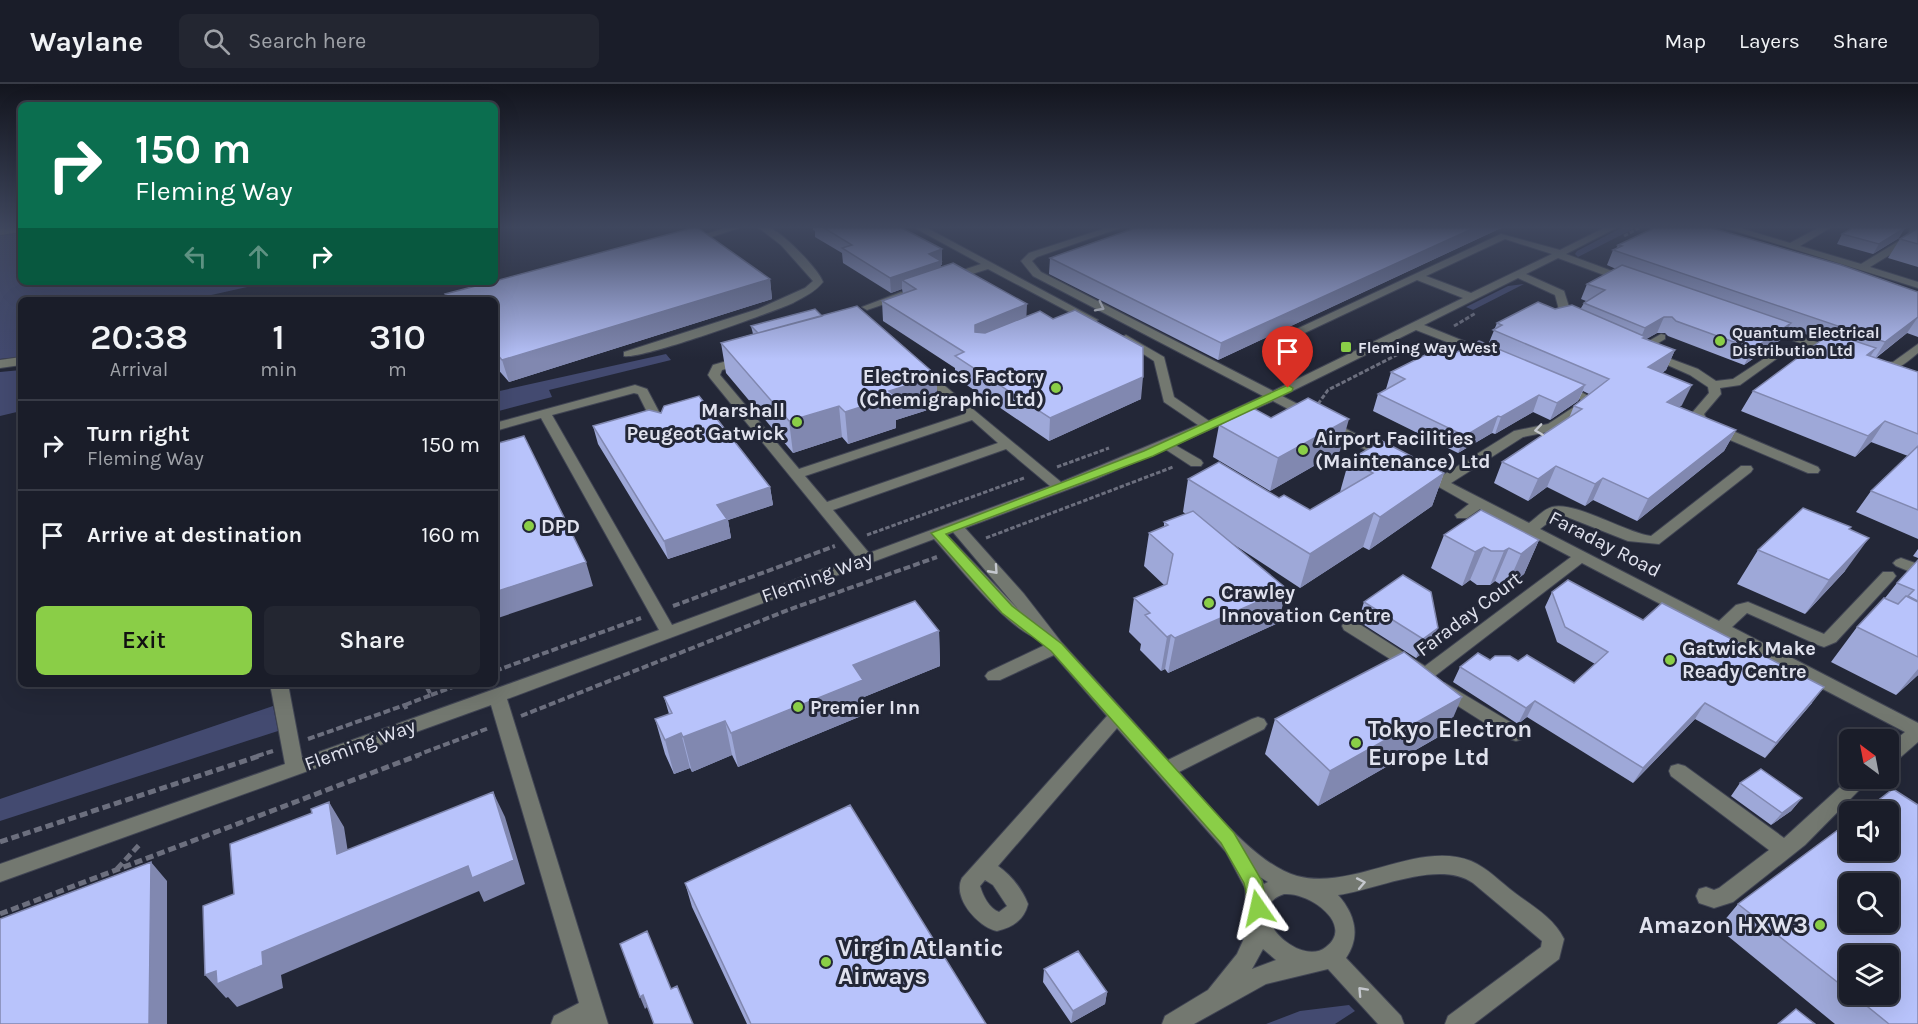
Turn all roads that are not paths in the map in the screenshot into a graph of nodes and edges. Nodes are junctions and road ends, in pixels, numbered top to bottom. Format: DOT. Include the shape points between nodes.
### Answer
graph roads {
  1 [pos="812,272"];
  2 [pos="969,272"];
  3 [pos="1000,272"];
  4 [pos="1035,272"];
  5 [pos="1427,272"];
  6 [pos="1522,272"];
  7 [pos="1606,272"];
  8 [pos="1875,272"];
  9 [pos="1518,274"];
  10 [pos="1418,276"];
  11 [pos="933,284"];
  12 [pos="1638,284"];
  13 [pos="1918,285"];
  14 [pos="911,292"];
  15 [pos="1471,297"];
  16 [pos="867,307"];
  17 [pos="1414,325"];
  18 [pos="1756,325"];
  19 [pos="1584,328"];
  20 [pos="1292,335"];
  21 [pos="1661,337"];
  22 [pos="1918,347"];
  23 [pos="1782,351"];
  24 [pos="628,354"];
  25 [pos="1848,355"];
  26 [pos="760,356"];
  27 [pos="1496,358"];
  28 [pos="18,361"];
  29 [pos="909,361"];
  30 [pos="1868,362"];
  31 [pos="0,364"];
  32 [pos="1556,383"];
  33 [pos="1714,385"];
  34 [pos="1272,396"];
  35 [pos="544,413"];
  36 [pos="974,415"];
  37 [pos="660,425"];
  38 [pos="498,426"];
  39 [pos="1208,426"];
  40 [pos="1007,444"];
  41 [pos="1167,445"];
  42 [pos="1193,461"];
  43 [pos="1746,469"];
  44 [pos="1813,470"];
  45 [pos="796,474"];
  46 [pos="1441,483"];
  47 [pos="1060,488"];
  48 [pos="1480,503"];
  49 [pos="824,508"];
  50 [pos="1462,515"];
  51 [pos="956,526"];
  52 [pos="1531,530"];
  53 [pos="937,533"];
  54 [pos="1582,555"];
  55 [pos="866,559"];
  56 [pos="1900,563"];
  57 [pos="1918,570"];
  58 [pos="1888,576"];
  59 [pos="1856,610"];
  60 [pos="1877,620"];
  61 [pos="1350,626"];
  62 [pos="1722,627"];
  63 [pos="668,632"];
  64 [pos="1056,647"];
  65 [pos="1425,675"];
  66 [pos="994,676"];
  67 [pos="280,687"];
  68 [pos="497,695"];
  69 [pos="1118,715"];
  70 [pos="1258,724"];
  71 [pos="1918,732"];
  72 [pos="1516,734"];
  73 [pos="1899,748"];
  74 [pos="295,769"];
  75 [pos="1166,770"];
  76 [pos="1678,771"];
  77 [pos="1849,789"];
  78 [pos="1227,838"];
  79 [pos="1785,850"];
  80 [pos="985,868"];
  81 [pos="0,873"];
  82 [pos="1303,886"];
  83 [pos="1706,896"];
  84 [pos="1258,915"];
  85 [pos="1321,960"];
  86 [pos="1209,1001"];
  87 [pos="595,1017"];
  88 [pos="562,1024"];
  89 [pos="1173,1024"];
  90 [pos="1393,1024"];
  91 [pos="1455,1024"];
  1 -- 24 [label="street" via="818,282 814,289"];
  2 -- 11 [label="street"];
  3 -- 39 [label="street" via="1071,314 1113,331 1160,359 1168,399"];
  4 -- 34 [label="street, Faraday Road, one-way"];
  5 -- 10 [label="street"];
  6 -- 9 [label="street, Fleming Way"];
  7 -- 12 [label="street"];
  8 -- 13 [label="street"];
  9 -- 15 [label="street, Fleming Way"];
  9 -- 19 [label="street" via="1558,292 1568,318"];
  10 -- 15 [label="street"];
  10 -- 20 [label="street"];
  14 -- 16 [label="street"];
  15 -- 17 [label="street, Fleming Way"];
  17 -- 27 [label="street"];
  17 -- 34 [label="street, Fleming Way"];
  18 -- 25 [label="street"];
  21 -- 33 [label="street" via="1635,349 1699,374"];
  22 -- 30 [label="street" via="1893,367"];
  23 -- 33 [label="street" via="1736,382"];
  26 -- 45 [label="street" via="713,372"];
  28 -- 31 [label="street"];
  29 -- 36 [label="street"];
  32 -- 46 [label="street, one-way" via="1592,401 1552,427 1519,434"];
  33 -- 44 [label="street" via="1716,392 1697,414 1700,421"];
  34 -- 39 [label="street, Fleming Way"];
  34 -- 46 [label="street, Faraday Road"];
  35 -- 37 [label="street" via="635,389 643,392"];
  35 -- 38 [label="street"];
  35 -- 63 [label="street"];
  36 -- 40 [label="street"];
  36 -- 45 [label="street"];
  39 -- 41 [label="street, Fleming Way"];
  40 -- 47 [label="street"];
  40 -- 49 [label="street"];
  41 -- 42 [label="street"];
  41 -- 47 [label="street, Fleming Way"];
  43 -- 52 [label="street" via="1654,541 1633,538 1560,510"];
  45 -- 49 [label="street"];
  46 -- 48 [label="street, Faraday Road"];
  47 -- 51 [label="street, Fleming Way"];
  48 -- 50 [label="street"];
  48 -- 52 [label="street, Faraday Road"];
  49 -- 55 [label="street"];
  51 -- 53 [label="street, Fleming Way"];
  51 -- 64 [label="street, one-way"];
  52 -- 54 [label="street, Faraday Road"];
  53 -- 55 [label="street, Fleming Way"];
  53 -- 64 [label="street" via="1011,614"];
  54 -- 62 [label="street, Faraday Road"];
  54 -- 65 [label="street, Faraday Court"];
  55 -- 63 [label="street, Fleming Way"];
  56 -- 57 [label="street"];
  58 -- 59 [label="street"];
  59 -- 60 [label="street"];
  59 -- 62 [label="street" via="1824,641 1748,607"];
  61 -- 65 [label="street, Faraday Court"];
  62 -- 71 [label="street, Faraday Road"];
  63 -- 68 [label="street, Fleming Way"];
  64 -- 66 [label="street"];
  64 -- 69 [label="street"];
  65 -- 72 [label="street"];
  67 -- 74 [label="street"];
  68 -- 74 [label="street, Fleming Way"];
  68 -- 87 [label="street"];
  69 -- 75 [label="street"];
  69 -- 80 [label="street"];
  70 -- 75 [label="street"];
  71 -- 73 [label="street"];
  74 -- 81 [label="street, Fleming Way"];
  75 -- 78 [label="street"];
  76 -- 79 [label="street"];
  77 -- 79 [label="street"];
  78 -- 82 [label="street" via="1274,875"];
  78 -- 84 [label="street" via="1253,881"];
  79 -- 83 [label="street" via="1722,898"];
  82 -- 84 [label="street" via="1277,887 1264,896"];
  82 -- 85 [label="street" via="1323,895 1342,918 1344,941"];
  82 -- 91 [label="street, one-way" via="1349,885 1449,865 1464,867 1542,927 1554,944 1551,952"];
  84 -- 85 [label="street" via="1267,939 1279,951 1296,960"];
  84 -- 86 [label="street" via="1258,935 1251,951"];
  85 -- 86 [label="street" via="1273,971"];
  90 -- 85 [label="street, one-way"];
  86 -- 89 [label="street"];
  87 -- 88 [label="street"];
}
